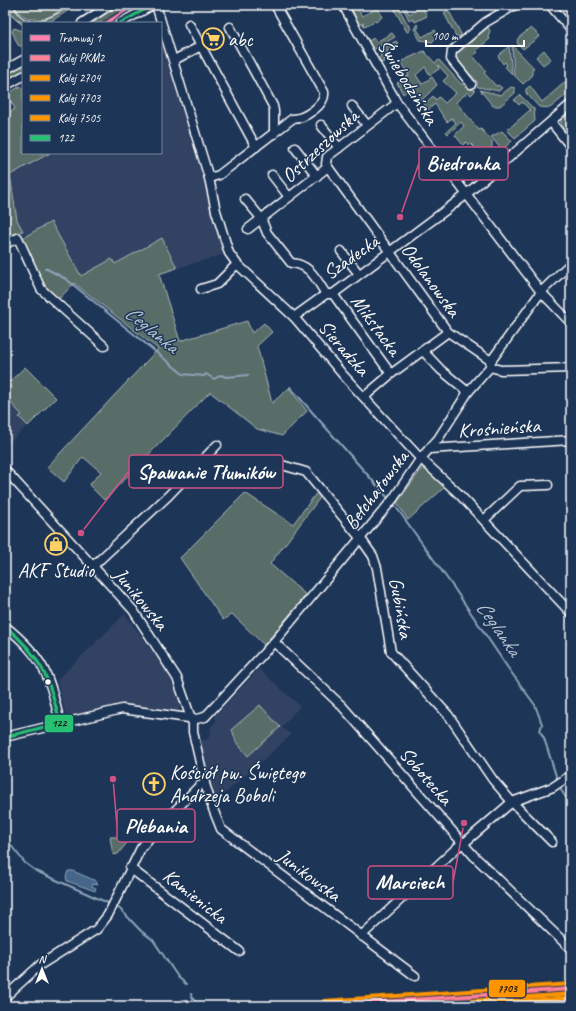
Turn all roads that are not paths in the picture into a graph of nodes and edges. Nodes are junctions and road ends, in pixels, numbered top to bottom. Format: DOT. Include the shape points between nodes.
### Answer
graph roads {
  1 [pos="110,5"];
  2 [pos="152,5"];
  3 [pos="156,5"];
  4 [pos="275,5"];
  5 [pos="343,5"];
  6 [pos="514,5"];
  7 [pos="550,5"];
  8 [pos="84,22"];
  9 [pos="122,22"];
  10 [pos="162,22"];
  11 [pos="162,23"];
  12 [pos="189,24"];
  13 [pos="230,27"];
  14 [pos="571,30"];
  15 [pos="200,46"];
  16 [pos="174,60"];
  17 [pos="22,61"];
  18 [pos="5,70"];
  19 [pos="22,77"];
  20 [pos="471,84"];
  21 [pos="5,86"];
  22 [pos="397,103"];
  23 [pos="571,104"];
  24 [pos="352,106"];
  25 [pos="551,122"];
  26 [pos="321,125"];
  27 [pos="367,125"];
  28 [pos="274,134"];
  29 [pos="256,147"];
  30 [pos="571,147"];
  31 [pos="295,148"];
  32 [pos="338,148"];
  33 [pos="328,167"];
  34 [pos="272,175"];
  35 [pos="317,176"];
  36 [pos="209,178"];
  37 [pos="466,195"];
  38 [pos="289,198"];
  39 [pos="245,199"];
  40 [pos="261,218"];
  41 [pos="248,229"];
  42 [pos="5,244"];
  43 [pos="341,251"];
  44 [pos="389,251"];
  45 [pos="571,263"];
  46 [pos="237,264"];
  47 [pos="359,274"];
  48 [pos="201,289"];
  49 [pos="541,292"];
  50 [pos="330,294"];
  51 [pos="294,317"];
  52 [pos="571,323"];
  53 [pos="448,332"];
  54 [pos="104,346"];
  55 [pos="423,351"];
  56 [pos="491,364"];
  57 [pos="571,368"];
  58 [pos="391,374"];
  59 [pos="468,392"];
  60 [pos="364,397"];
  61 [pos="571,440"];
  62 [pos="218,445"];
  63 [pos="429,449"];
  64 [pos="421,458"];
  65 [pos="282,465"];
  66 [pos="5,470"];
  67 [pos="548,485"];
  68 [pos="484,520"];
  69 [pos="361,539"];
  70 [pos="92,567"];
  71 [pos="571,614"];
  72 [pos="5,626"];
  73 [pos="276,639"];
  74 [pos="191,719"];
  75 [pos="60,723"];
  76 [pos="5,736"];
  77 [pos="571,775"];
  78 [pos="205,784"];
  79 [pos="512,802"];
  80 [pos="552,842"];
  81 [pos="463,844"];
  82 [pos="130,868"];
  83 [pos="361,936"];
  84 [pos="571,949"];
  85 [pos="239,951"];
  86 [pos="415,976"];
  87 [pos="5,998"];
  1 -- 8 [label="street"];
  2 -- 9 [label="street"];
  3 -- 10 [label="street, Sieradzka"];
  4 -- 28 [label="street" via="324,94 320,104 310,112 298,119 292,119"];
  5 -- 22 [label="street, Świebodzińska"];
  6 -- 20 [label="street" via="486,22 452,51 451,59"];
  7 -- 14 [label="street"];
  11 -- 16 [label="street, Sieradzka"];
  12 -- 15 [label="street"];
  13 -- 28 [label="street" via="273,106"];
  15 -- 16 [label="street"];
  15 -- 29 [label="street"];
  16 -- 36 [label="street, Sieradzka"];
  17 -- 18 [label="street"];
  19 -- 21 [label="street"];
  22 -- 27 [label="street, Ostrzeszowska"];
  22 -- 37 [label="street, Świebodzińska"];
  23 -- 25 [label="street, Szadecka"];
  24 -- 27 [label="street"];
  25 -- 30 [label="street"];
  25 -- 37 [label="street, Szadecka"];
  26 -- 32 [label="street"];
  27 -- 32 [label="street, Ostrzeszowska"];
  28 -- 29 [label="street"];
  29 -- 36 [label="street" via="219,175"];
  31 -- 35 [label="street"];
  32 -- 33 [label="street, Ostrzeszowska" via="327,157"];
  33 -- 35 [label="street, Ostrzeszowska"];
  33 -- 44 [label="street, Odolanowska"];
  34 -- 38 [label="street"];
  35 -- 38 [label="street, Ostrzeszowska"];
  36 -- 46 [label="street, Sieradzka" via="229,252"];
  37 -- 44 [label="street, Szadecka"];
  37 -- 49 [label="street, Świebodzińska"];
  38 -- 40 [label="street, Ostrzeszowska"];
  39 -- 40 [label="street, Mikstacka"];
  40 -- 41 [label="street, Ostrzeszowska"];
  40 -- 50 [label="street, Mikstacka" via="267,233 291,263 306,266"];
  42 -- 54 [label="street" via="18,238 41,289"];
  43 -- 47 [label="street"];
  44 -- 47 [label="street, Szadecka"];
  44 -- 53 [label="street, Odolanowska"];
  45 -- 49 [label="street, Bełchatowska"];
  46 -- 48 [label="street" via="218,284"];
  46 -- 51 [label="street, Sieradzka"];
  47 -- 50 [label="street, Szadecka"];
  49 -- 52 [label="street, Świebodzińska"];
  49 -- 56 [label="street, Bełchatowska"];
  50 -- 51 [label="street, Szadecka"];
  50 -- 58 [label="street, Mikstacka"];
  51 -- 60 [label="street, Sieradzka"];
  53 -- 55 [label="street"];
  53 -- 56 [label="street, Odolanowska"];
  55 -- 58 [label="street"];
  55 -- 59 [label="street"];
  56 -- 57 [label="street" via="501,370"];
  56 -- 59 [label="street, Bełchatowska"];
  58 -- 60 [label="street"];
  59 -- 63 [label="street, Bełchatowska"];
  60 -- 64 [label="street, Sieradzka"];
  61 -- 63 [label="street, Krośnieńska"];
  62 -- 70 [label="street, Junikowska"];
  63 -- 64 [label="street, Bełchatowska"];
  64 -- 68 [label="street, Sieradzka"];
  64 -- 69 [label="street, Bełchatowska" via="394,499"];
  65 -- 69 [label="street, Gubińska" via="306,472"];
  66 -- 70 [label="street, Junikowska"];
  67 -- 68 [label="street" via="520,486"];
  68 -- 71 [label="street, Sieradzka"];
  69 -- 73 [label="street, Bełchatowska"];
  69 -- 79 [label="street, Gubińska" via="373,556 377,568 391,652 449,716 486,771"];
  70 -- 74 [label="street, Junikowska" via="130,607 172,668"];
  72 -- 75 [label="street" via="27,644 45,669"];
  73 -- 74 [label="street, Bełchatowska" via="210,713 200,719"];
  73 -- 81 [label="street, Sobotecka" via="342,706"];
  74 -- 75 [label="street" via="122,709"];
  74 -- 78 [label="street, Junikowska"];
  75 -- 76 [label="street"];
  77 -- 79 [label="street" via="553,787"];
  78 -- 82 [label="street" via="199,786 148,837"];
  78 -- 83 [label="street, Junikowska" via="221,829"];
  79 -- 80 [label="street, Gubińska"];
  79 -- 81 [label="street"];
  81 -- 83 [label="street"];
  81 -- 84 [label="street, Sobotecka"];
  82 -- 85 [label="street, Kamienicka"];
  82 -- 87 [label="street" via="108,915 97,929 40,965"];
  83 -- 86 [label="street, Junikowska"];
}
